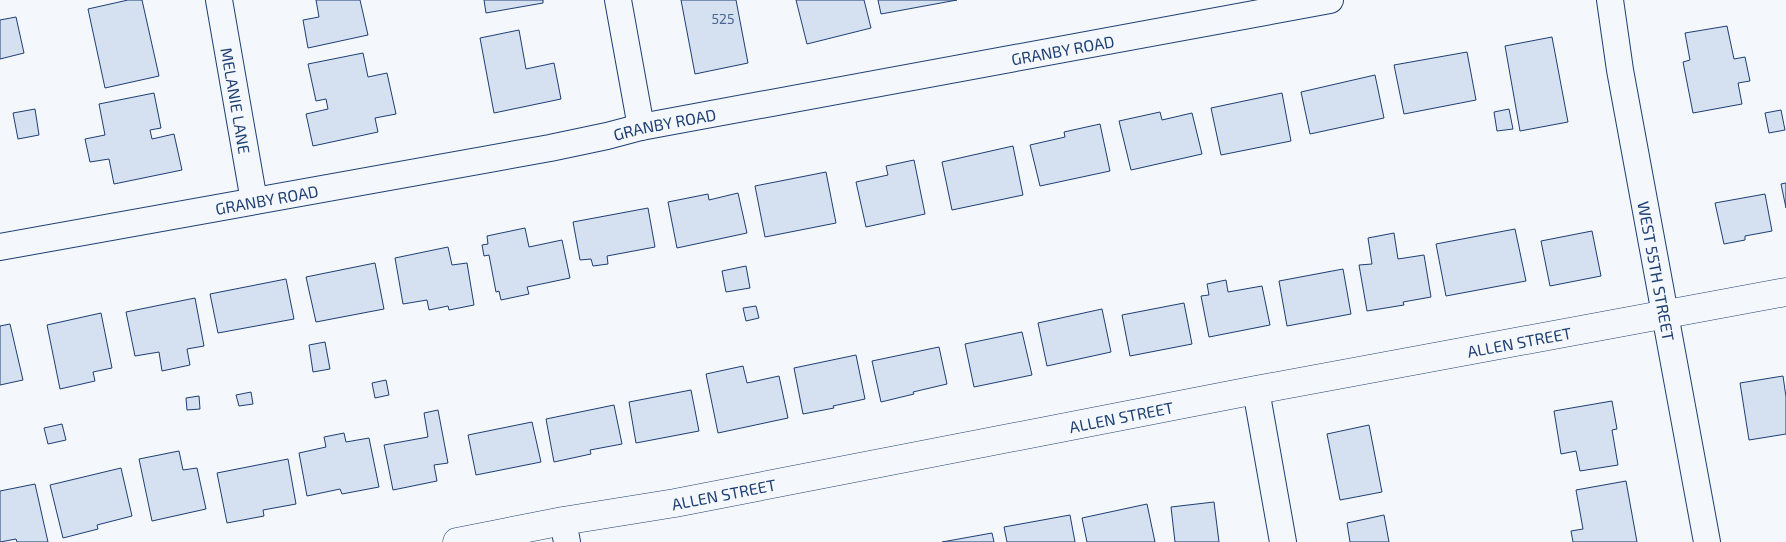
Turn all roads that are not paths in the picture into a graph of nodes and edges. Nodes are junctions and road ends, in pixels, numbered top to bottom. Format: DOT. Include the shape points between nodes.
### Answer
graph roads {
  1 [pos="220,0"];
  2 [pos="618,0"];
  3 [pos="1330,0"];
  4 [pos="1610,0"];
  5 [pos="1280,4"];
  6 [pos="641,127"];
  7 [pos="254,201"];
  8 [pos="0,247"];
  9 [pos="1786,292"];
  10 [pos="1665,314"];
  11 [pos="1256,390"];
  12 [pos="565,532"];
  13 [pos="457,542"];
  14 [pos="1284,542"];
  15 [pos="1707,542"];
  1 -- 7 [label="street, MELANIE LANE"];
  2 -- 6 [label="street"];
  3 -- 5 [label="street, GRANBY ROAD"];
  4 -- 10 [label="street, WEST 55TH STREET"];
  5 -- 6 [label="street, GRANBY ROAD"];
  6 -- 7 [label="street, GRANBY ROAD" via="550,148"];
  7 -- 8 [label="street, GRANBY ROAD"];
  9 -- 10 [label="street, ALLEN STREET"];
  10 -- 11 [label="street, ALLEN STREET"];
  10 -- 15 [label="street, WEST 55TH STREET"];
  11 -- 12 [label="street, ALLEN STREET" via="675,504"];
  11 -- 14 [label="street"];
  12 -- 13 [label="street, ALLEN STREET"];
}
